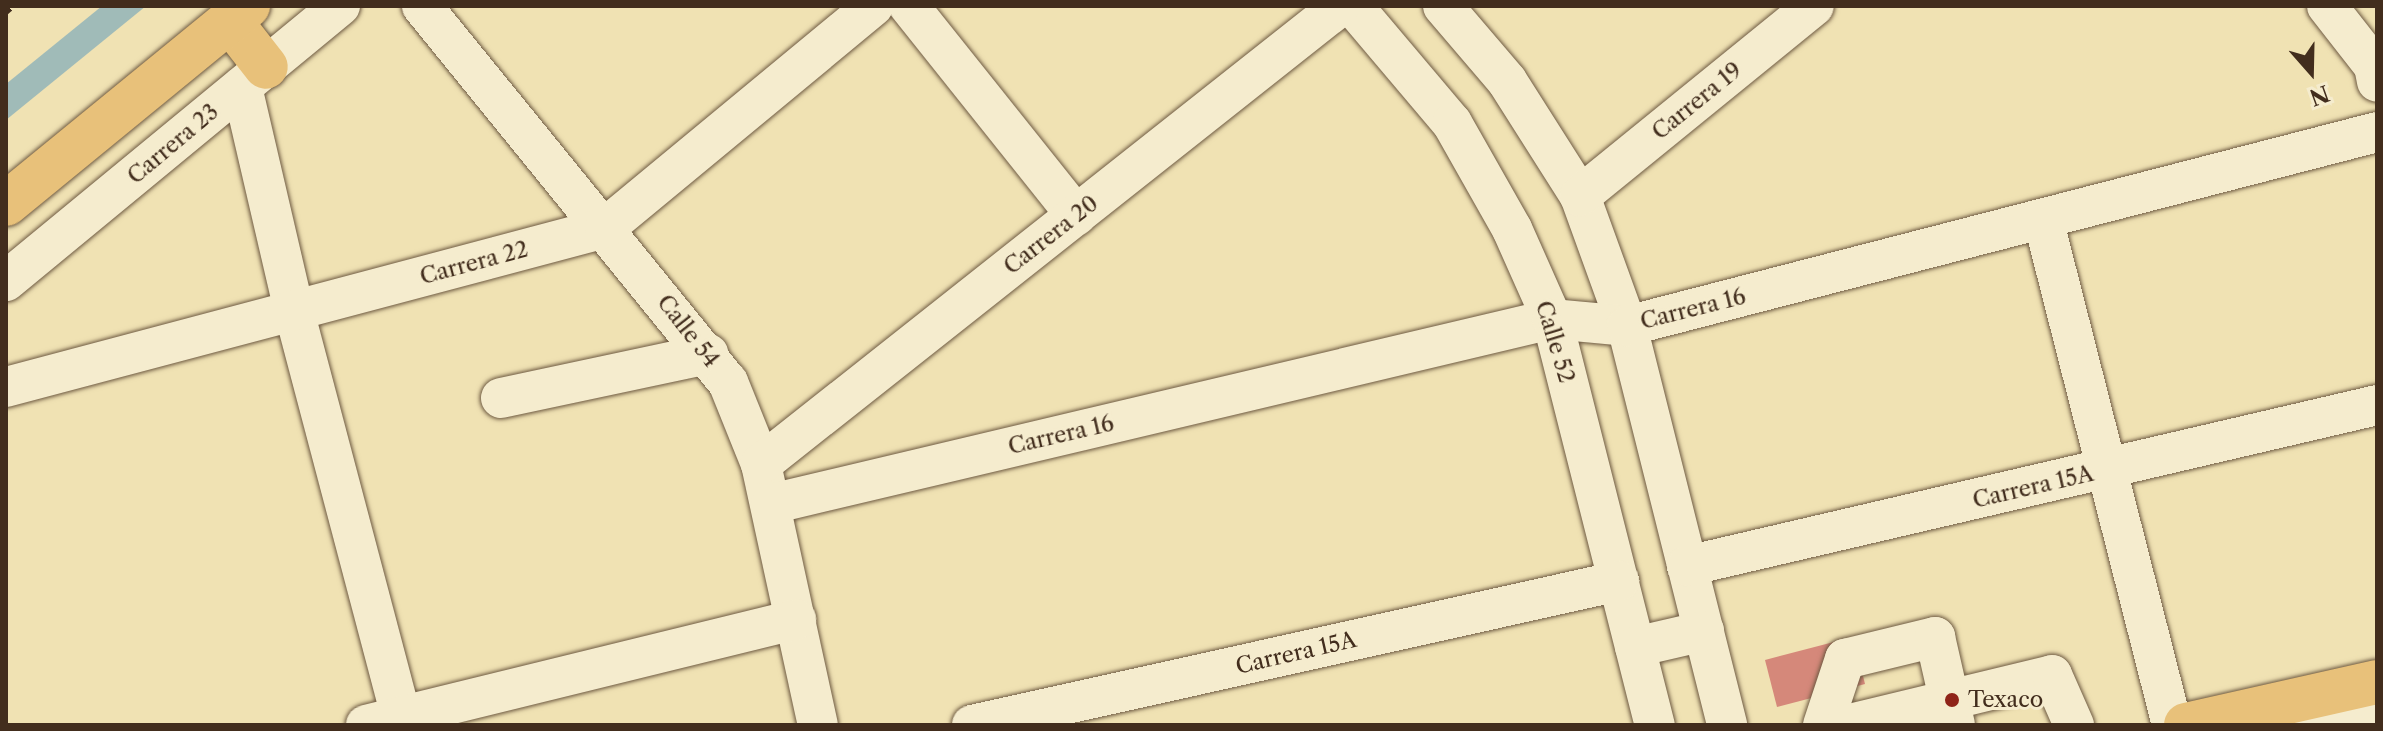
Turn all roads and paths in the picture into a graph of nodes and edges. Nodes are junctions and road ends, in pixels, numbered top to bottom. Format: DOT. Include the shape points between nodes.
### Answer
graph roads {
  1 [pos="13,6"];
  2 [pos="340,6"];
  3 [pos="422,6"];
  4 [pos="873,6"];
  5 [pos="909,6"];
  6 [pos="1340,6"];
  7 [pos="1353,6"];
  8 [pos="1443,6"];
  9 [pos="1814,6"];
  10 [pos="2327,6"];
  11 [pos="6,12"];
  12 [pos="239,13"];
  13 [pos="254,77"];
  14 [pos="2377,82"];
  15 [pos="2377,132"];
  16 [pos="1580,196"];
  17 [pos="6,204"];
  18 [pos="1076,215"];
  19 [pos="2043,219"];
  20 [pos="605,228"];
  21 [pos="6,281"];
  22 [pos="294,311"];
  23 [pos="1552,319"];
  24 [pos="1627,326"];
  25 [pos="708,354"];
  26 [pos="6,387"];
  27 [pos="501,398"];
  28 [pos="2377,405"];
  29 [pos="761,464"];
  30 [pos="2109,470"];
  31 [pos="771,504"];
  32 [pos="1687,566"];
  33 [pos="1619,581"];
  34 [pos="796,619"];
  35 [pos="1704,631"];
  36 [pos="1635,647"];
  37 [pos="2377,682"];
  38 [pos="2377,711"];
  39 [pos="1952,713"];
  40 [pos="390,722"];
  41 [pos="818,725"];
  42 [pos="972,725"];
  43 [pos="1655,725"];
  44 [pos="1727,725"];
  45 [pos="1823,725"];
  46 [pos="1846,725"];
  47 [pos="2074,725"];
  48 [pos="2172,725"];
  49 [pos="2186,725"];
  50 [pos="2314,725"];
  1 -- 11 [label="path"];
  2 -- 13 [label="street, Carrera 23"];
  3 -- 20 [label="street, Calle 54"];
  4 -- 20 [label="street, Carrera 22"];
  5 -- 18 [label="street"];
  6 -- 18 [label="street, Carrera 20"];
  7 -- 23 [label="street, Calle 52" via="1452,123 1512,229"];
  8 -- 16 [label="street" via="1507,81"];
  9 -- 16 [label="street, Carrera 19"];
  10 -- 14 [label="street" via="2374,66"];
  12 -- 13 [label="main road"];
  12 -- 17 [label="main road"];
  13 -- 21 [label="street, Carrera 23"];
  13 -- 22 [label="street"];
  15 -- 19 [label="street, Carrera 16"];
  16 -- 24 [label="street"];
  18 -- 29 [label="street, Carrera 20"];
  19 -- 24 [label="street, Carrera 16"];
  19 -- 30 [label="street"];
  20 -- 22 [label="street, Carrera 22"];
  20 -- 25 [label="street, Calle 54"];
  22 -- 26 [label="street, Carrera 22"];
  22 -- 40 [label="street"];
  23 -- 24 [label="street, Carrera 16"];
  23 -- 31 [label="street, Carrera 16"];
  23 -- 33 [label="street, Calle 52"];
  24 -- 32 [label="street"];
  25 -- 27 [label="street"];
  25 -- 29 [label="street, Calle 54" via="728,382"];
  28 -- 30 [label="street, Carrera 15A"];
  29 -- 31 [label="street, Calle 54"];
  30 -- 32 [label="street, Carrera 15A"];
  30 -- 48 [label="street"];
  31 -- 34 [label="street, Calle 54"];
  32 -- 35 [label="street"];
  33 -- 36 [label="street, Calle 52"];
  33 -- 42 [label="street, Carrera 15A"];
  34 -- 40 [label="street"];
  34 -- 41 [label="street, Calle 54"];
  35 -- 36 [label="street"];
  35 -- 44 [label="street"];
  36 -- 43 [label="street, Calle 52"];
  37 -- 49 [label="main road"];
  38 -- 50 [label="street"];
  39 -- 45 [label="street" via="1935,637 1845,659"];
  39 -- 46 [label="street"];
  39 -- 47 [label="street" via="2052,675"];
}
